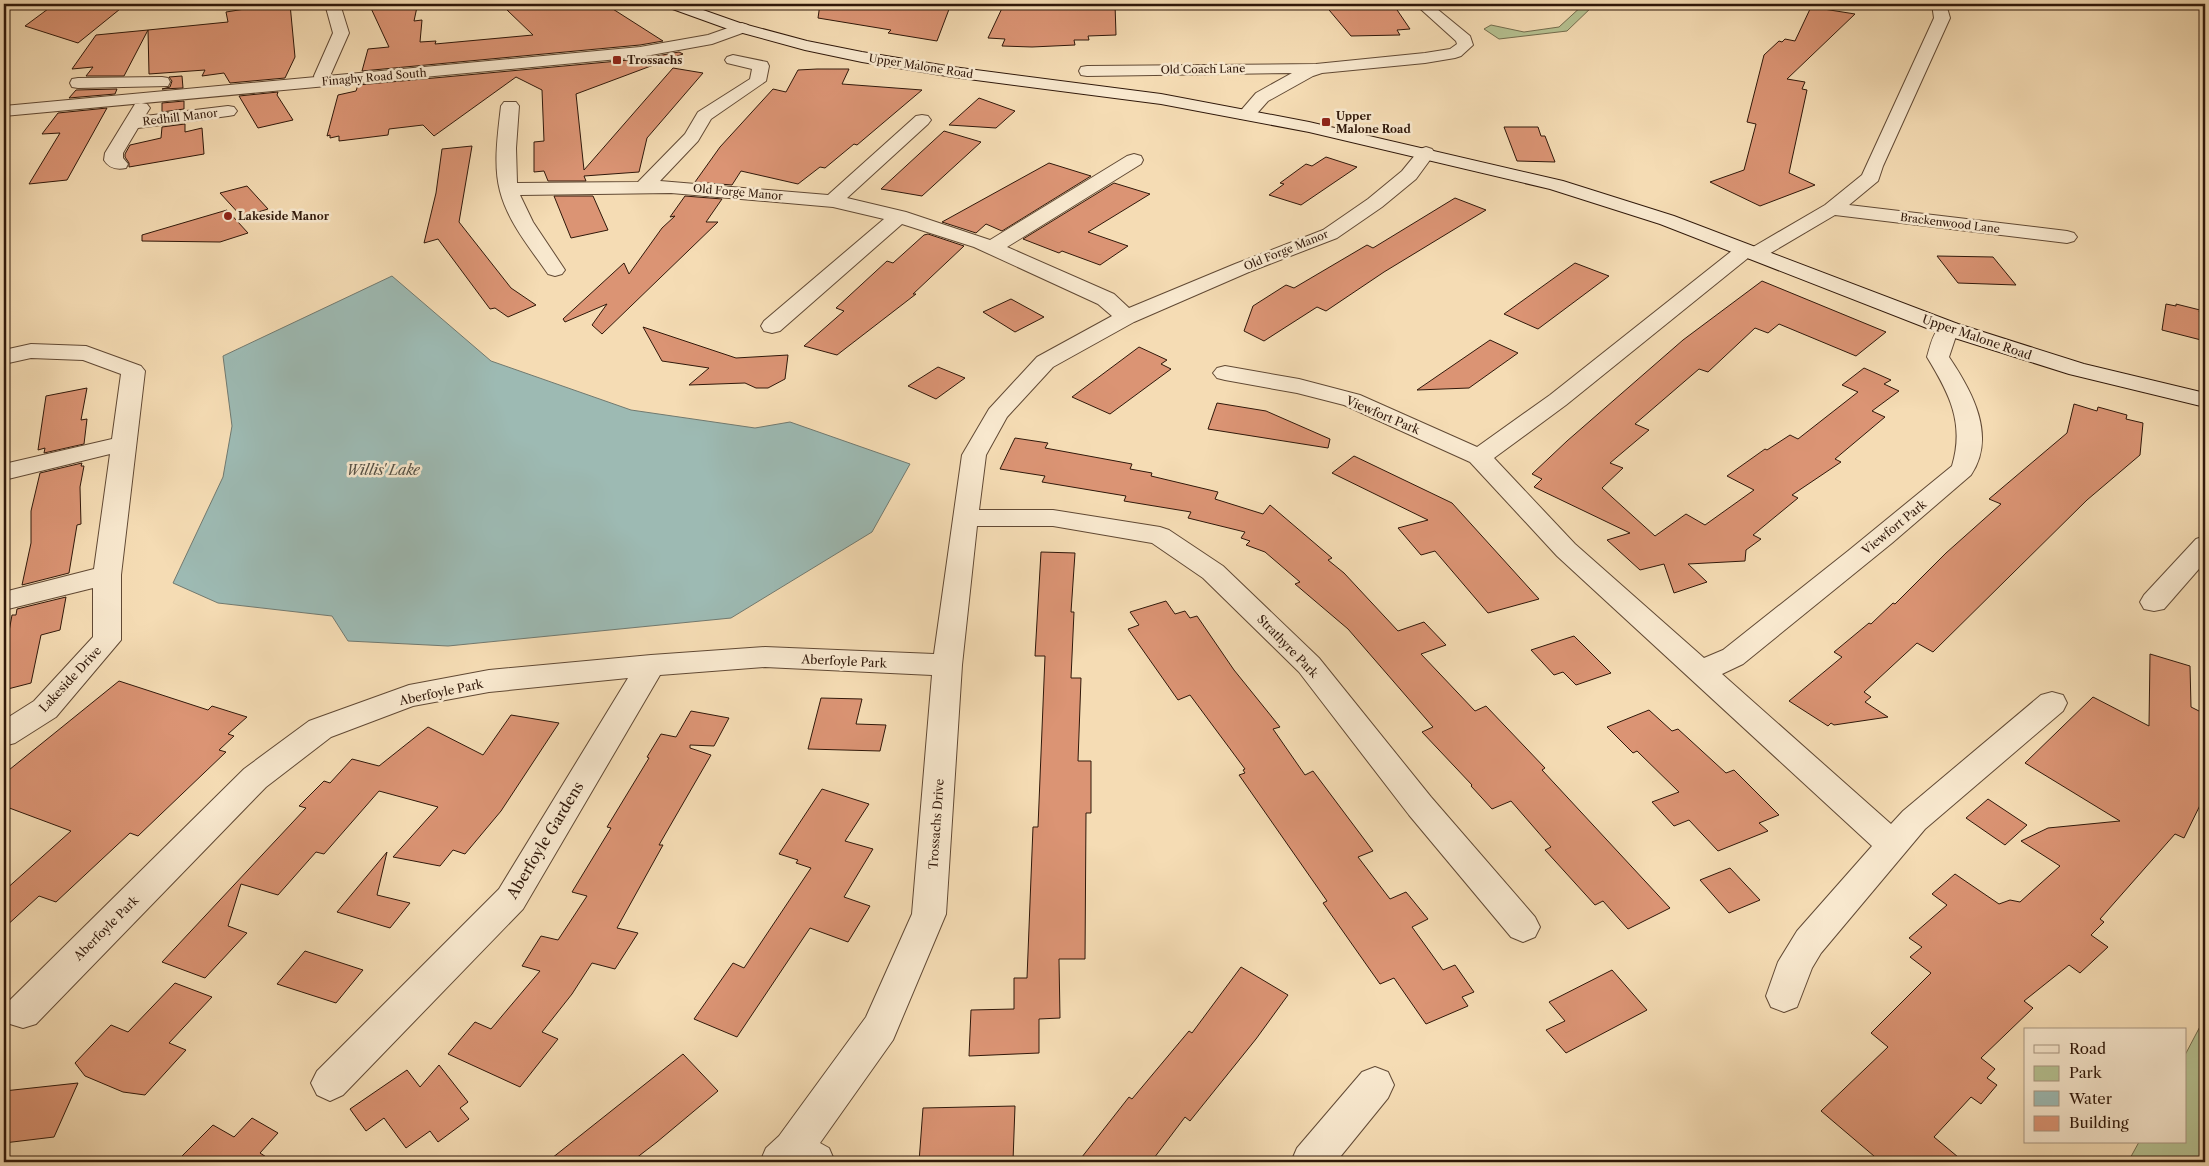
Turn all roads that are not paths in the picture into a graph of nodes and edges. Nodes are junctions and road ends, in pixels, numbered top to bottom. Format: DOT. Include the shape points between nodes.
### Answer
graph roads {
  1 [pos="333,4"];
  2 [pos="672,4"];
  3 [pos="1422,4"];
  4 [pos="1939,4"];
  5 [pos="742,28"];
  6 [pos="733,60"];
  7 [pos="1320,68"];
  8 [pos="1087,71"];
  9 [pos="78,82"];
  10 [pos="130,82"];
  11 [pos="162,82"];
  12 [pos="322,82"];
  13 [pos="147,98"];
  14 [pos="121,100"];
  15 [pos="510,106"];
  16 [pos="4,111"];
  17 [pos="228,111"];
  18 [pos="1246,115"];
  19 [pos="922,120"];
  20 [pos="132,123"];
  21 [pos="1426,153"];
  22 [pos="1134,160"];
  23 [pos="119,164"];
  24 [pos="643,188"];
  25 [pos="508,189"];
  26 [pos="833,201"];
  27 [pos="1832,209"];
  28 [pos="899,216"];
  29 [pos="2067,237"];
  30 [pos="992,248"];
  31 [pos="1750,252"];
  32 [pos="555,270"];
  33 [pos="1126,317"];
  34 [pos="772,326"];
  35 [pos="1950,329"];
  36 [pos="4,357"];
  37 [pos="1225,373"];
  38 [pos="2205,400"];
  39 [pos="123,444"];
  40 [pos="980,445"];
  41 [pos="1479,457"];
  42 [pos="4,472"];
  43 [pos="965,518"];
  44 [pos="2205,545"];
  45 [pos="107,576"];
  46 [pos="4,601"];
  47 [pos="2154,602"];
  48 [pos="651,665"];
  49 [pos="947,665"];
  50 [pos="1700,671"];
  51 [pos="2052,703"];
  52 [pos="4,735"];
  53 [pos="1893,845"];
  54 [pos="1523,927"];
  55 [pos="1784,996"];
  56 [pos="23,1012"];
  57 [pos="330,1083"];
  58 [pos="1375,1085"];
  59 [pos="796,1158"];
  60 [pos="1311,1162"];
  1 -- 12 [label="street" via="341,33"];
  2 -- 5 [label="street, Upper Malone Road"];
  3 -- 7 [label="street, Old Coach Lane" via="1464,39 1465,45 1455,53 1425,58"];
  4 -- 27 [label="street" via="1942,18 1871,177"];
  5 -- 12 [label="street, Finaghy Road South" via="712,39 640,52"];
  5 -- 18 [label="street, Upper Malone Road" via="862,57 1161,99"];
  6 -- 24 [label="street" via="761,66 758,81 704,116 692,137"];
  7 -- 8 [label="street, Old Coach Lane"];
  7 -- 18 [label="street, Old Coach Lane" via="1262,97"];
  9 -- 10 [label="street"];
  10 -- 11 [label="street"];
  10 -- 14 [label="street"];
  12 -- 13 [label="street, Finaghy Road South"];
  13 -- 14 [label="street, Finaghy Road South"];
  13 -- 20 [label="street, Redhill Manor"];
  14 -- 16 [label="street, Finaghy Road South"];
  15 -- 25 [label="street"];
  17 -- 20 [label="street, Redhill Manor"];
  18 -- 21 [label="street, Upper Malone Road"];
  19 -- 26 [label="street"];
  20 -- 23 [label="street, Redhill Manor" via="114,152 113,160"];
  21 -- 31 [label="street, Upper Malone Road" via="1556,185 1667,220"];
  21 -- 33 [label="street, Old Forge Manor" via="1409,175 1389,192 1330,234"];
  22 -- 30 [label="street"];
  24 -- 25 [label="street, Old Forge Manor"];
  24 -- 26 [label="street, Old Forge Manor" via="736,191"];
  25 -- 32 [label="street" via="523,223"];
  26 -- 28 [label="street, Old Forge Manor"];
  27 -- 29 [label="street, Brackenwood Lane"];
  27 -- 31 [label="street"];
  28 -- 30 [label="street, Old Forge Manor"];
  28 -- 34 [label="street"];
  30 -- 33 [label="street, Old Forge Manor" via="1106,299"];
  31 -- 35 [label="street, Upper Malone Road"];
  31 -- 41 [label="street"];
  33 -- 40 [label="street, Old Forge Manor" via="1046,362 997,414"];
  35 -- 38 [label="street, Upper Malone Road" via="2077,369"];
  35 -- 50 [label="street, Viewfort Park" via="1944,335 1938,357 1959,389 1969,419 1971,440 1964,468 1733,657"];
  36 -- 39 [label="street, Lakeside Drive" via="31,351 86,353 132,371"];
  37 -- 41 [label="street, Viewfort Park" via="1352,400"];
  39 -- 42 [label="street"];
  39 -- 45 [label="street, Lakeside Drive"];
  40 -- 43 [label="street, Trossachs Drive" via="974,456"];
  41 -- 50 [label="street, Viewfort Park" via="1566,550"];
  43 -- 49 [label="street, Trossachs Drive"];
  43 -- 54 [label="street, Strathyre Park" via="1052,518 1160,536 1213,572 1310,665 1420,806"];
  44 -- 47 [label="street"];
  45 -- 46 [label="street"];
  45 -- 52 [label="street, Lakeside Drive" via="107,640 45,709"];
  48 -- 49 [label="street, Aberfoyle Park" via="765,657"];
  48 -- 56 [label="street, Aberfoyle Park" via="490,681 409,696 320,729 255,778"];
  48 -- 57 [label="street, Aberfoyle Gardens" via="511,899"];
  49 -- 59 [label="street, Trossachs Drive" via="930,914 880,1028"];
  50 -- 53 [label="street, Viewfort Park"];
  51 -- 53 [label="street" via="1914,820"];
  53 -- 55 [label="street" via="1810,942 1796,962"];
  58 -- 60 [label="street"];
}
